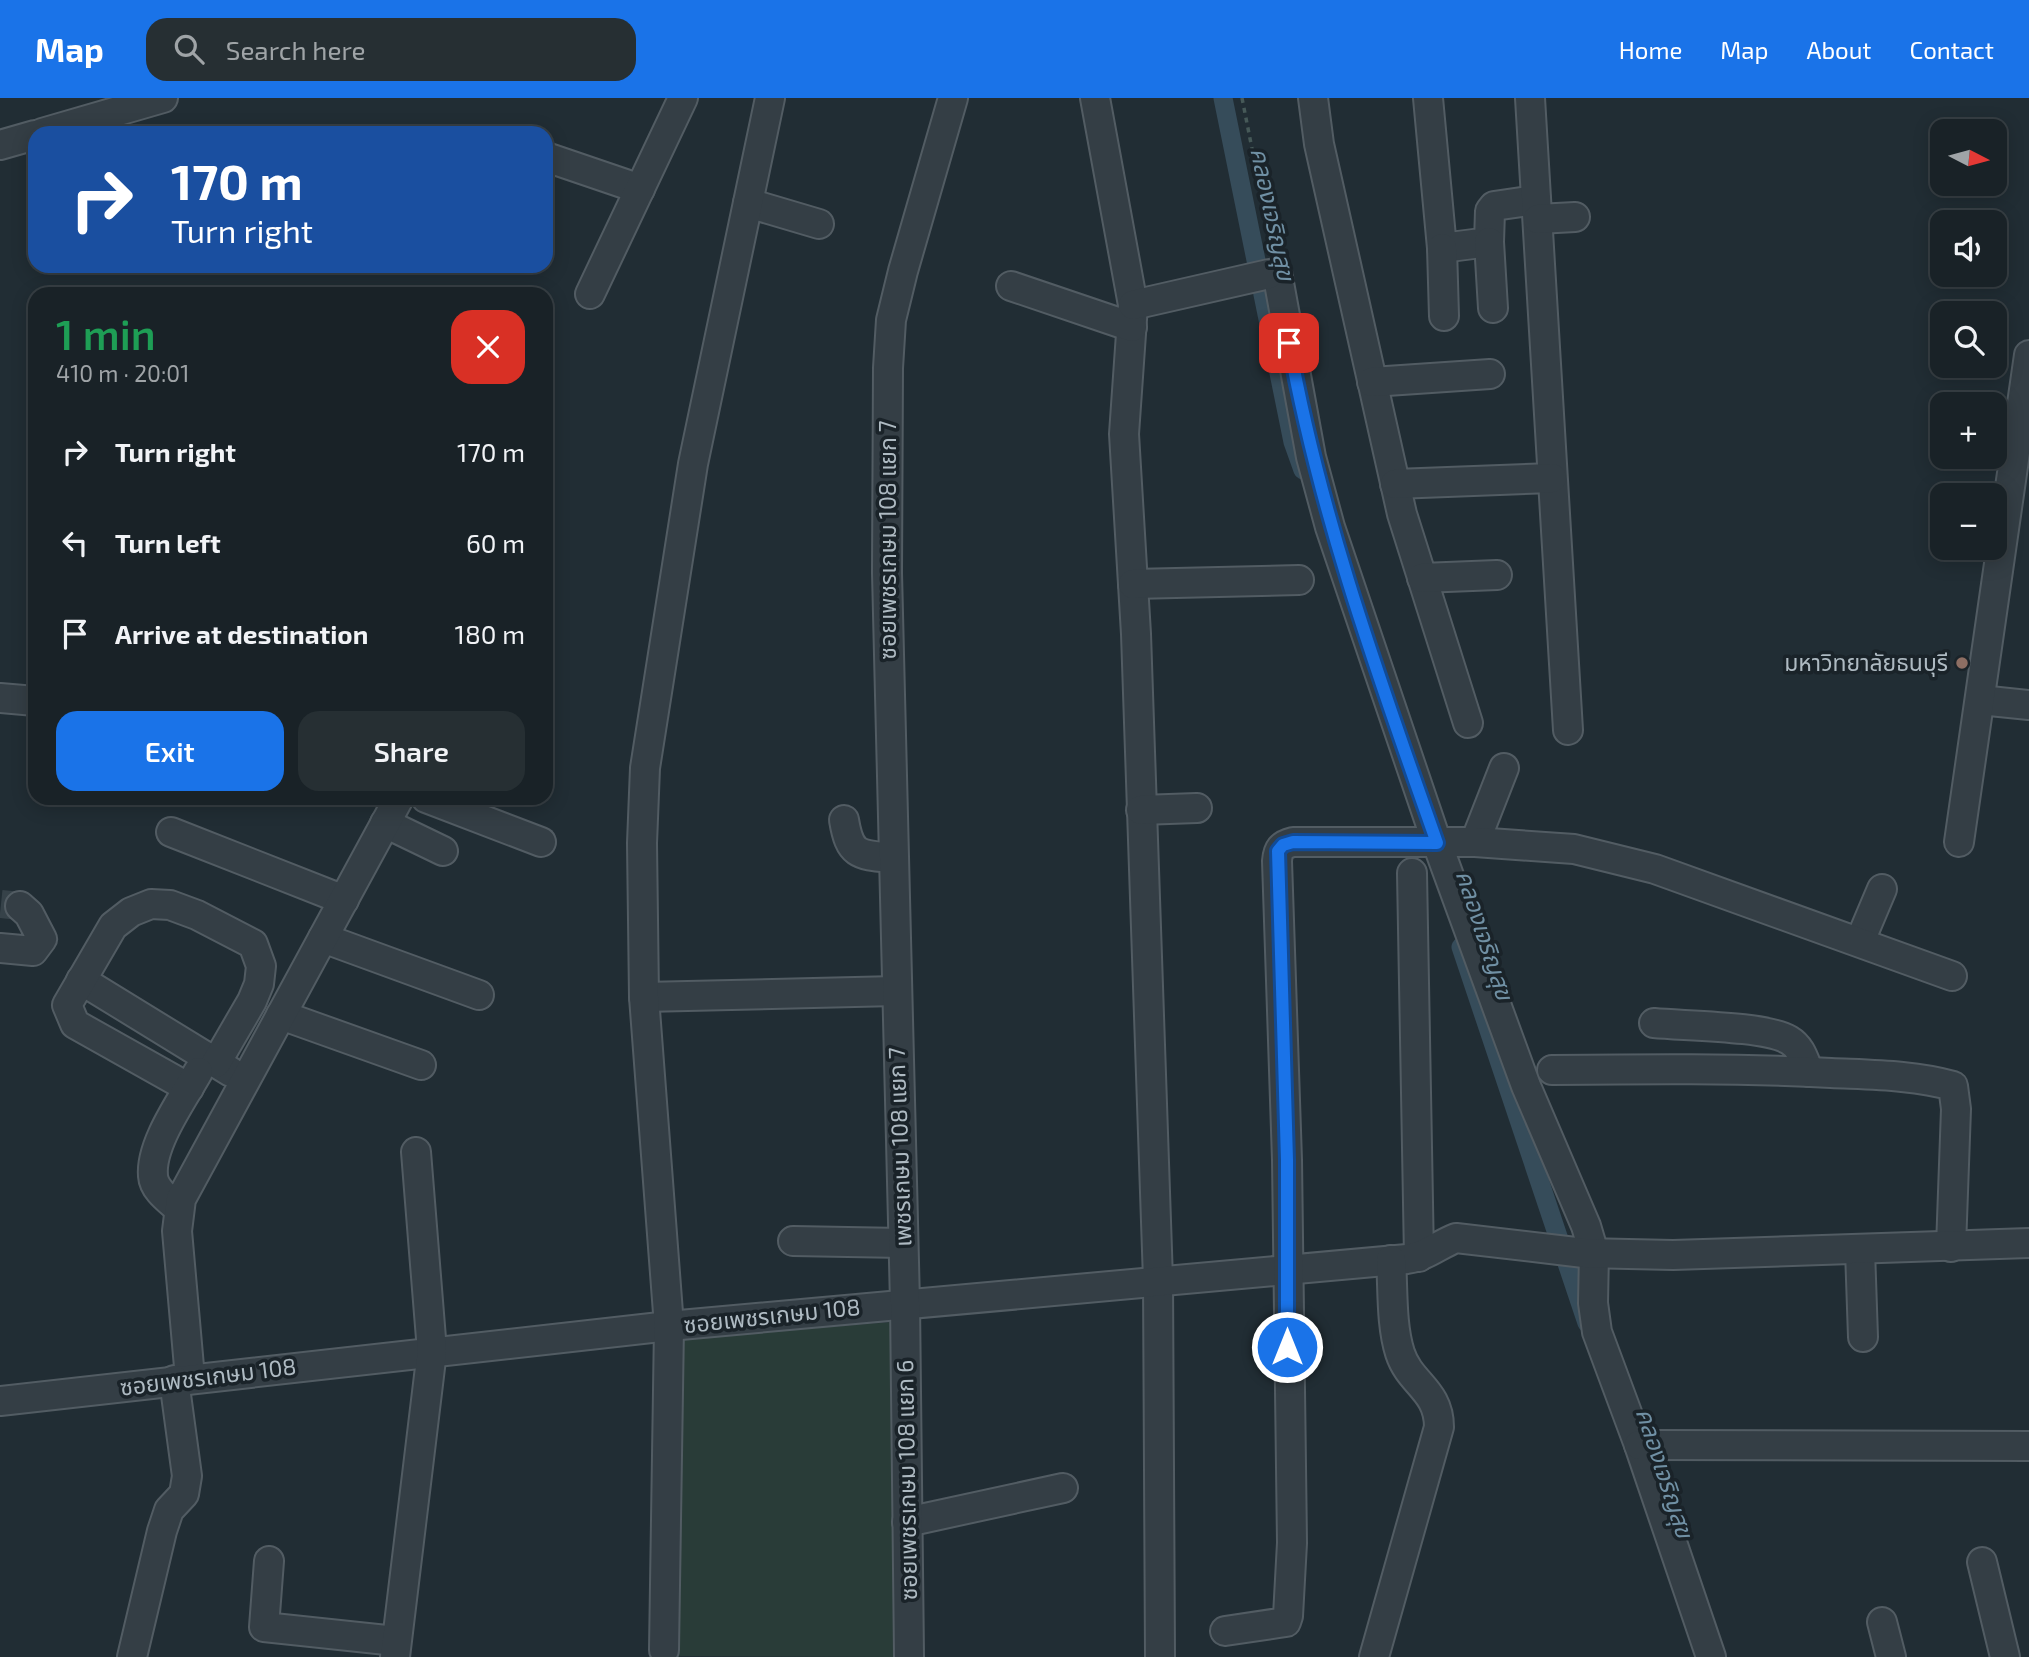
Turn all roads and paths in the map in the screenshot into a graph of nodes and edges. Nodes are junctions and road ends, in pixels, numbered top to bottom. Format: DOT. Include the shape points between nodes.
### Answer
graph roads {
  1 [pos="163,98"];
  2 [pos="683,98"];
  3 [pos="771,98"];
  4 [pos="953,98"];
  5 [pos="1095,98"];
  6 [pos="1241,98"];
  7 [pos="1313,98"];
  8 [pos="1428,98"];
  9 [pos="1530,98"];
  10 [pos="65,126"];
  11 [pos="28,137"];
  12 [pos="0,145"];
  13 [pos="553,159"];
  14 [pos="640,190"];
  15 [pos="748,203"];
  16 [pos="1537,210"];
  17 [pos="1575,217"];
  18 [pos="819,224"];
  19 [pos="1489,242"];
  20 [pos="1442,248"];
  21 [pos="1264,275"];
  22 [pos="1011,286"];
  23 [pos="590,294"];
  24 [pos="1493,308"];
  25 [pos="1133,316"];
  26 [pos="1444,316"];
  27 [pos="2029,355"];
  28 [pos="1490,374"];
  29 [pos="1372,382"];
  30 [pos="1552,478"];
  31 [pos="1395,484"];
  32 [pos="1497,575"];
  33 [pos="1422,578"];
  34 [pos="1299,580"];
  35 [pos="1133,584"];
  36 [pos="0,698"];
  37 [pos="28,700"];
  38 [pos="1980,700"];
  39 [pos="2029,705"];
  40 [pos="1468,723"];
  41 [pos="1568,730"];
  42 [pos="1504,768"];
  43 [pos="395,805"];
  44 [pos="444,805"];
  45 [pos="1198,808"];
  46 [pos="1141,810"];
  47 [pos="844,820"];
  48 [pos="385,823"];
  49 [pos="170,832"];
  50 [pos="541,842"];
  51 [pos="1475,842"];
  52 [pos="1959,842"];
  53 [pos="1433,843"];
  54 [pos="443,851"];
  55 [pos="893,858"];
  56 [pos="1412,873"];
  57 [pos="1882,889"];
  58 [pos="344,900"];
  59 [pos="7,905"];
  60 [pos="323,938"];
  61 [pos="1860,941"];
  62 [pos="0,948"];
  63 [pos="1952,976"];
  64 [pos="81,980"];
  65 [pos="896,991"];
  66 [pos="479,995"];
  67 [pos="644,997"];
  68 [pos="281,1015"];
  69 [pos="1654,1023"];
  70 [pos="211,1060"];
  71 [pos="421,1065"];
  72 [pos="1552,1070"];
  73 [pos="1809,1072"];
  74 [pos="245,1081"];
  75 [pos="189,1088"];
  76 [pos="416,1152"];
  77 [pos="179,1209"];
  78 [pos="793,1241"];
  79 [pos="903,1243"];
  80 [pos="2029,1243"];
  81 [pos="1951,1247"];
  82 [pos="1860,1250"];
  83 [pos="1589,1253"];
  84 [pos="1419,1257"];
  85 [pos="1391,1260"];
  86 [pos="1287,1269"];
  87 [pos="1158,1280"];
  88 [pos="905,1303"];
  89 [pos="669,1326"];
  90 [pos="1863,1337"];
  91 [pos="432,1351"];
  92 [pos="182,1379"];
  93 [pos="0,1401"];
  94 [pos="1639,1444"];
  95 [pos="2029,1446"];
  96 [pos="1063,1488"];
  97 [pos="907,1522"];
  98 [pos="269,1561"];
  99 [pos="1982,1562"];
  100 [pos="1882,1622"];
  101 [pos="1225,1632"];
  102 [pos="396,1649"];
  103 [pos="664,1650"];
  104 [pos="132,1657"];
  105 [pos="909,1657"];
  106 [pos="1160,1657"];
  107 [pos="1374,1657"];
  108 [pos="1712,1657"];
  109 [pos="1891,1657"];
  110 [pos="2005,1657"];
  1 -- 10 [label="street"];
  2 -- 14 [label="street"];
  3 -- 15 [label="street"];
  4 -- 55 [label="street, ซอยเพชรเกษม 108 แยก 7" via="903,271 889,344 887,573"];
  5 -- 25 [label="street"];
  6 -- 21 [label="path"];
  7 -- 29 [label="street"];
  8 -- 20 [label="street"];
  9 -- 16 [label="street"];
  11 -- 12 [label="street"];
  13 -- 14 [label="street"];
  14 -- 23 [label="street"];
  15 -- 18 [label="street"];
  15 -- 67 [label="street" via="693,464 645,768"];
  16 -- 17 [label="street"];
  16 -- 19 [label="street" via="1494,206"];
  16 -- 30 [label="street"];
  19 -- 20 [label="street"];
  19 -- 24 [label="street"];
  20 -- 26 [label="street"];
  21 -- 25 [label="street"];
  21 -- 53 [label="street" via="1330,527"];
  22 -- 25 [label="street"];
  25 -- 35 [label="street" via="1124,434"];
  27 -- 38 [label="street"];
  28 -- 29 [label="street"];
  29 -- 31 [label="street"];
  30 -- 31 [label="street"];
  30 -- 41 [label="street"];
  31 -- 33 [label="street"];
  32 -- 33 [label="street"];
  33 -- 40 [label="street"];
  34 -- 35 [label="street"];
  35 -- 46 [label="street"];
  36 -- 37 [label="street"];
  38 -- 39 [label="street"];
  38 -- 52 [label="street"];
  42 -- 51 [label="street"];
  43 -- 48 [label="street"];
  44 -- 50 [label="street"];
  45 -- 46 [label="street"];
  46 -- 87 [label="street"];
  47 -- 55 [label="street" via="852,849"];
  48 -- 54 [label="street"];
  48 -- 58 [label="street"];
  49 -- 58 [label="street"];
  51 -- 53 [label="street"];
  51 -- 61 [label="street" via="1574,849 1655,869"];
  53 -- 83 [label="street" via="1526,1086 1574,1197"];
  53 -- 86 [label="street" via="1293,842 1278,851"];
  55 -- 65 [label="street, ซอยเพชรเกษม 108 แยก 7"];
  56 -- 84 [label="street"];
  57 -- 61 [label="street"];
  58 -- 60 [label="street"];
  59 -- 62 [label="street" via="40,929 42,939 33,951"];
  60 -- 66 [label="street"];
  60 -- 68 [label="street"];
  61 -- 63 [label="street"];
  64 -- 70 [label="street"];
  64 -- 70 [label="street" via="113,926 151,904 197,915 253,944 261,966 259,984"];
  64 -- 75 [label="street" via="67,1005 75,1024"];
  65 -- 67 [label="street"];
  65 -- 79 [label="street, เพชรเกษม 108 แยก 7"];
  67 -- 89 [label="street"];
  68 -- 71 [label="street"];
  68 -- 74 [label="street"];
  69 -- 73 [label="street" via="1764,1033 1788,1040 1800,1049"];
  70 -- 74 [label="street"];
  70 -- 75 [label="street"];
  72 -- 73 [label="street"];
  73 -- 81 [label="street" via="1892,1076 1953,1086"];
  74 -- 77 [label="street"];
  75 -- 77 [label="street" via="164,1131 152,1178"];
  76 -- 91 [label="street"];
  77 -- 92 [label="street"];
  78 -- 79 [label="street"];
  79 -- 88 [label="street, เพชรเกษม 108 แยก 7"];
  80 -- 81 [label="street, ซอยเพชรเกษม 108"];
  81 -- 82 [label="street, ซอยเพชรเกษม 108"];
  82 -- 83 [label="street, ซอยเพชรเกษม 108"];
  82 -- 90 [label="street"];
  83 -- 84 [label="street, ซอยเพชรเกษม 108" via="1456,1238"];
  83 -- 94 [label="street" via="1597,1332"];
  84 -- 85 [label="street, ซอยเพชรเกษม 108"];
  85 -- 86 [label="street, ซอยเพชรเกษม 108"];
  85 -- 107 [label="street" via="1399,1352 1439,1409 1439,1427"];
  86 -- 87 [label="street, ซอยเพชรเกษม 108"];
  86 -- 101 [label="street" via="1292,1543 1288,1616 1286,1622"];
  87 -- 88 [label="street, ซอยเพชรเกษม 108"];
  87 -- 106 [label="street"];
  88 -- 89 [label="street, ซอยเพชรเกษม 108"];
  88 -- 97 [label="street, ซอยเพชรเกษม 108 แยก 6"];
  89 -- 91 [label="street, ซอยเพชรเกษม 108"];
  89 -- 103 [label="street"];
  91 -- 92 [label="street, ซอยเพชรเกษม 108"];
  91 -- 102 [label="street"];
  92 -- 93 [label="street, ซอยเพชรเกษม 108"];
  92 -- 104 [label="street" via="184,1494 169,1510 162,1531"];
  94 -- 95 [label="street"];
  94 -- 108 [label="street"];
  96 -- 97 [label="street"];
  97 -- 105 [label="street, ซอยเพชรเกษม 108 แยก 6"];
  98 -- 102 [label="street" via="264,1627"];
  99 -- 110 [label="street"];
  100 -- 109 [label="street"];
}
